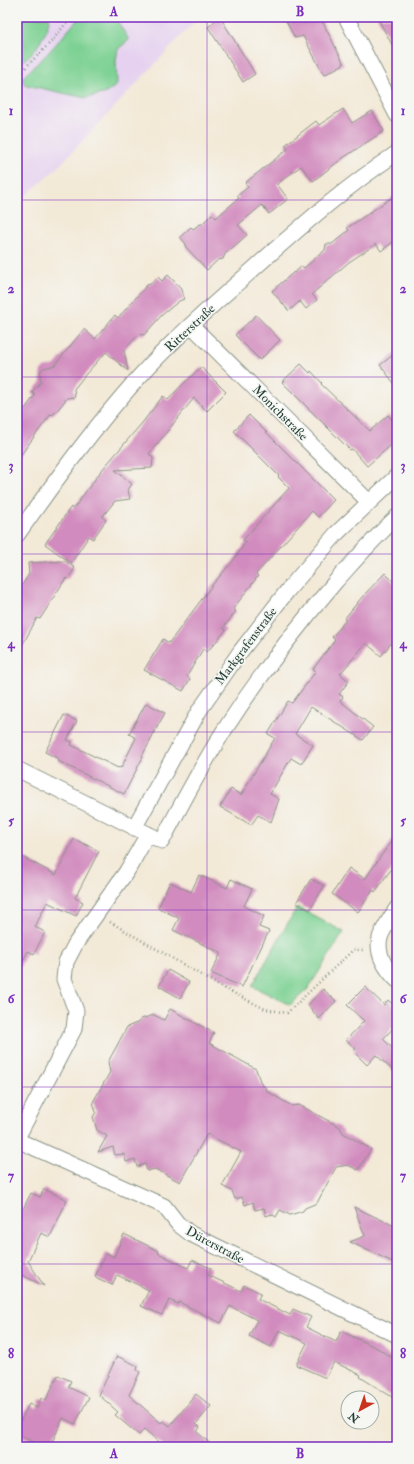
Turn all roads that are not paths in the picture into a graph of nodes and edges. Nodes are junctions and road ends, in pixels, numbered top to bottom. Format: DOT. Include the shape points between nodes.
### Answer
graph roads {
  1 [pos="346,17"];
  2 [pos="397,115"];
  3 [pos="397,153"];
  4 [pos="191,325"];
  5 [pos="397,476"];
  6 [pos="369,502"];
  7 [pos="397,518"];
  8 [pos="17,536"];
  9 [pos="17,769"];
  10 [pos="141,831"];
  11 [pos="397,908"];
  12 [pos="397,980"];
  13 [pos="17,1139"];
  14 [pos="397,1335"];
  1 -- 2 [label="street"];
  3 -- 4 [label="street, Ritterstraße" via="320,209"];
  4 -- 6 [label="street, Monichstraße"];
  4 -- 8 [label="street, Ritterstraße" via="98,423"];
  5 -- 6 [label="street, Markgrafenstraße"];
  6 -- 10 [label="street, Markgrafenstraße" via="336,534 288,590 199,711"];
  7 -- 10 [label="street" via="313,608 264,672 224,730 162,841"];
  9 -- 10 [label="street"];
  10 -- 13 [label="street, Markgrafenstraße" via="127,871 96,913 66,962 64,979 76,1010 74,1029"];
  11 -- 12 [label="street" via="380,937 379,950 390,973"];
  13 -- 14 [label="street, Dürerstraße" via="164,1206 178,1224 191,1234"];
}
